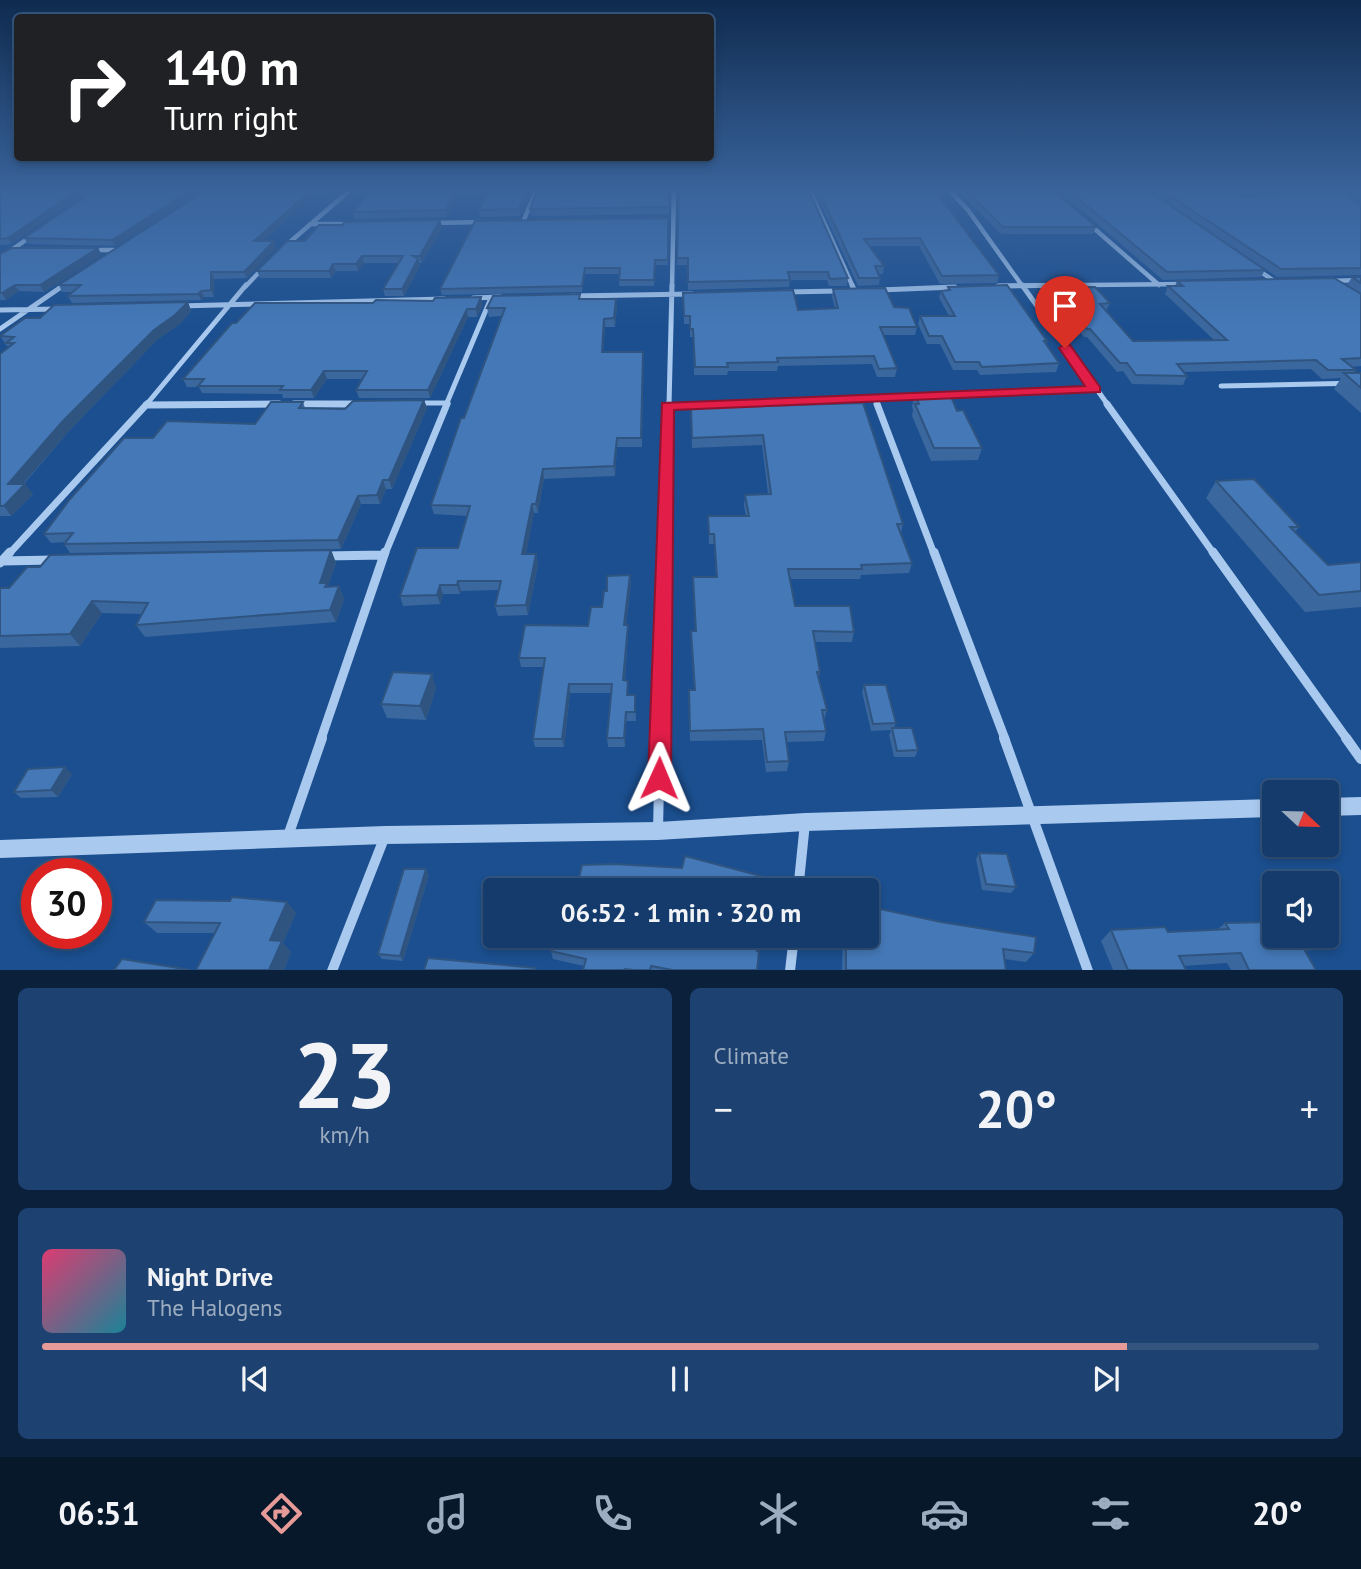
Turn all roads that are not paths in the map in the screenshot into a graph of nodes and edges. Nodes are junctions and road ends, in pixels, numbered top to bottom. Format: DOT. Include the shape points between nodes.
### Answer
graph roads {
  1 [pos="31,236"];
  2 [pos="295,236"];
  3 [pos="673,236"];
  4 [pos="830,236"];
  5 [pos="986,236"];
  6 [pos="1103,236"];
  7 [pos="126,243"];
  8 [pos="0,249"];
  9 [pos="13,249"];
  10 [pos="26,249"];
  11 [pos="89,250"];
  12 [pos="114,250"];
  13 [pos="0,258"];
  14 [pos="103,258"];
  15 [pos="1244,260"];
  16 [pos="71,280"];
  17 [pos="1361,280"];
  18 [pos="1317,281"];
  19 [pos="1331,281"];
  20 [pos="1290,282"];
  21 [pos="1264,283"];
  22 [pos="1277,283"];
  23 [pos="1198,284"];
  24 [pos="1159,285"];
  25 [pos="993,286"];
  26 [pos="1021,286"];
  27 [pos="965,287"];
  28 [pos="1341,287"];
  29 [pos="854,290"];
  30 [pos="775,292"];
  31 [pos="671,294"];
  32 [pos="697,294"];
  33 [pos="560,296"];
  34 [pos="505,297"];
  35 [pos="463,298"];
  36 [pos="491,298"];
  37 [pos="449,299"];
  38 [pos="228,304"];
  39 [pos="175,306"];
  40 [pos="69,309"];
  41 [pos="0,310"];
  42 [pos="29,310"];
  43 [pos="0,329"];
  44 [pos="1361,383"];
  45 [pos="1221,386"];
  46 [pos="1095,390"];
  47 [pos="875,398"];
  48 [pos="406,403"];
  49 [pos="447,403"];
  50 [pos="365,404"];
  51 [pos="146,405"];
  52 [pos="667,406"];
  53 [pos="384,555"];
  54 [pos="316,556"];
  55 [pos="57,560"];
  56 [pos="1,562"];
  57 [pos="1361,759"];
  58 [pos="1361,806"];
  59 [pos="1339,807"];
  60 [pos="1262,808"];
  61 [pos="1034,815"];
  62 [pos="805,822"];
  63 [pos="658,831"];
  64 [pos="385,835"];
  65 [pos="287,840"];
  66 [pos="0,849"];
  67 [pos="799,878"];
  68 [pos="793,948"];
  69 [pos="332,970"];
  70 [pos="790,970"];
  71 [pos="1088,970"];
  1 -- 9 [label="street"];
  2 -- 38 [label="street"];
  3 -- 31 [label="street"];
  4 -- 29 [label="street"];
  5 -- 26 [label="street"];
  6 -- 24 [label="street"];
  7 -- 12 [label="street"];
  8 -- 9 [label="street"];
  9 -- 10 [label="street"];
  9 -- 13 [label="street"];
  11 -- 12 [label="street"];
  12 -- 14 [label="street"];
  15 -- 22 [label="street"];
  16 -- 42 [label="street"];
  17 -- 19 [label="street"];
  18 -- 19 [label="street"];
  19 -- 28 [label="street"];
  20 -- 22 [label="street"];
  21 -- 22 [label="street"];
  23 -- 24 [label="street"];
  24 -- 26 [label="street"];
  25 -- 26 [label="street"];
  26 -- 46 [label="street"];
  27 -- 29 [label="street"];
  29 -- 30 [label="street"];
  31 -- 32 [label="street"];
  31 -- 33 [label="street"];
  31 -- 52 [label="street"];
  34 -- 36 [label="street"];
  35 -- 36 [label="street"];
  36 -- 49 [label="street"];
  37 -- 38 [label="street"];
  38 -- 39 [label="street"];
  38 -- 51 [label="street"];
  40 -- 42 [label="street"];
  41 -- 42 [label="street"];
  42 -- 43 [label="street"];
  44 -- 45 [label="street"];
  46 -- 47 [label="street"];
  46 -- 57 [label="street"];
  47 -- 52 [label="street"];
  47 -- 61 [label="street"];
  48 -- 49 [label="street"];
  49 -- 53 [label="street"];
  50 -- 51 [label="street"];
  51 -- 56 [label="street"];
  52 -- 63 [label="street"];
  53 -- 54 [label="street"];
  53 -- 65 [label="street"];
  55 -- 56 [label="street"];
  58 -- 59 [label="street"];
  60 -- 61 [label="street"];
  61 -- 62 [label="street"];
  61 -- 71 [label="street"];
  62 -- 63 [label="street"];
  62 -- 67 [label="street"];
  63 -- 64 [label="street"];
  64 -- 65 [label="street"];
  64 -- 69 [label="street"];
  65 -- 66 [label="street"];
  68 -- 70 [label="street"];
}
